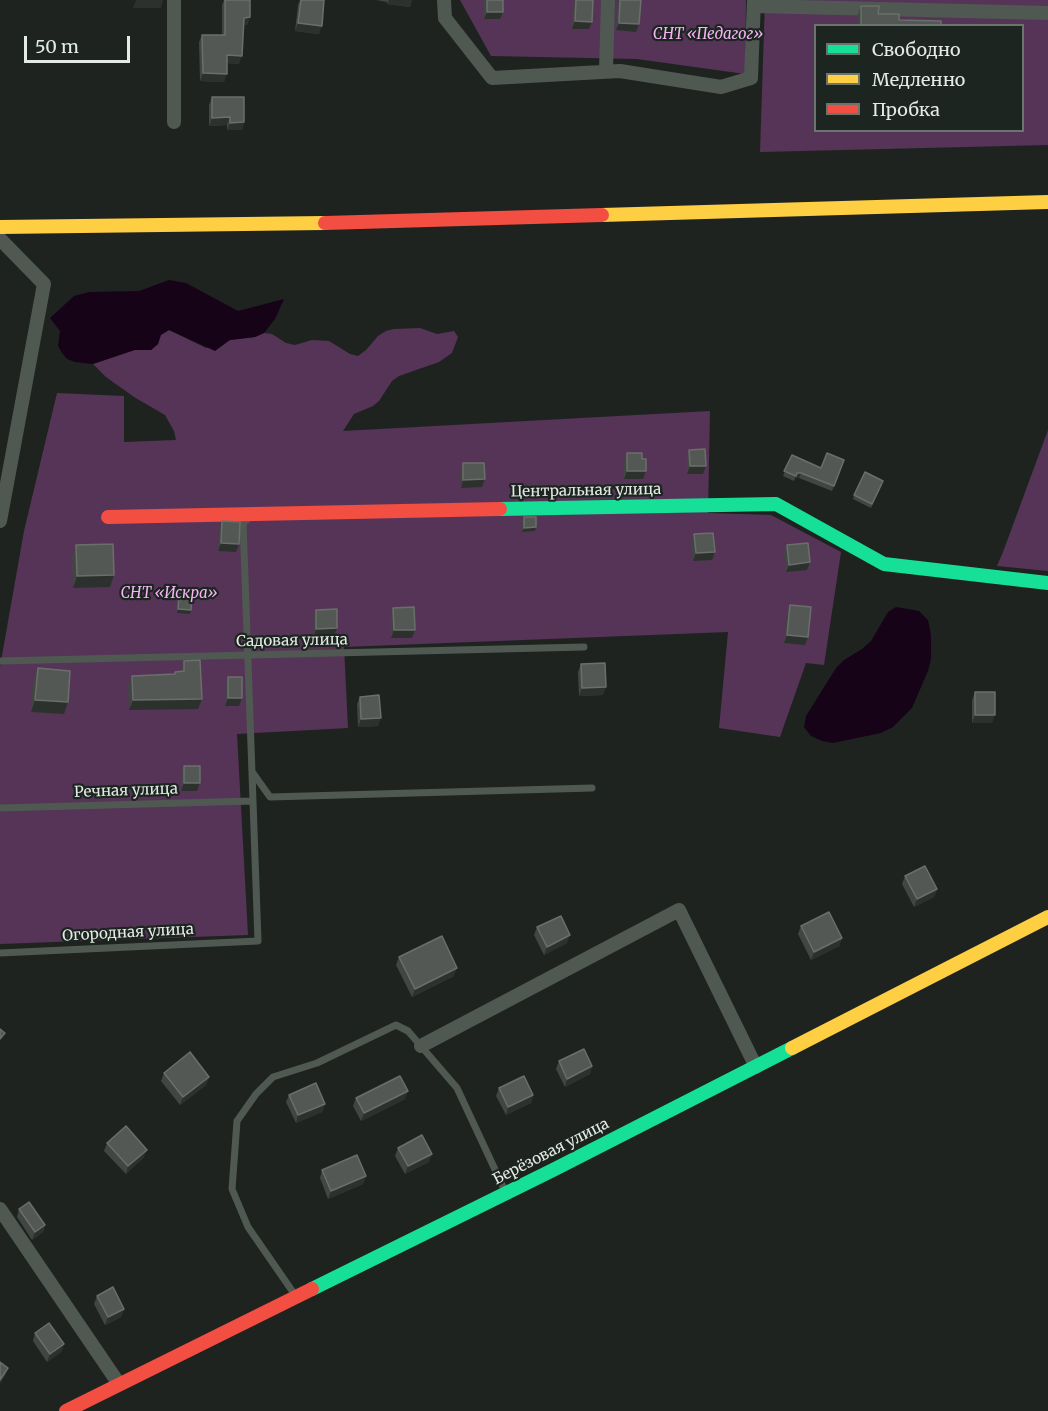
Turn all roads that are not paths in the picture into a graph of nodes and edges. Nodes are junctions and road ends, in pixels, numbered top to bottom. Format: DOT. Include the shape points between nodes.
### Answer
graph roads {
  1 [pos="174,0"];
  2 [pos="444,0"];
  3 [pos="608,0"];
  4 [pos="754,3"];
  5 [pos="1048,13"];
  6 [pos="606,71"];
  7 [pos="174,122"];
  8 [pos="1048,202"];
  9 [pos="0,226"];
  10 [pos="0,239"];
  11 [pos="256,514"];
  12 [pos="108,517"];
  13 [pos="0,521"];
  14 [pos="1048,583"];
  15 [pos="584,647"];
  16 [pos="248,655"];
  17 [pos="0,661"];
  18 [pos="252,772"];
  19 [pos="592,788"];
  20 [pos="253,801"];
  21 [pos="0,808"];
  22 [pos="1048,917"];
  23 [pos="0,952"];
  24 [pos="421,1046"];
  25 [pos="756,1067"];
  26 [pos="506,1193"];
  27 [pos="0,1209"];
  28 [pos="296,1297"];
  29 [pos="119,1384"];
  30 [pos="66,1411"];
  1 -- 7 [label="street"];
  2 -- 6 [label="street" via="445,18 492,78"];
  3 -- 6 [label="street"];
  4 -- 5 [label="street"];
  4 -- 6 [label="street" via="752,78 721,87"];
  8 -- 9 [label="street" via="268,225"];
  10 -- 13 [label="street" via="44,284"];
  11 -- 12 [label="street, Центральная улица"];
  11 -- 14 [label="street, Центральная улица" via="776,504 884,564"];
  11 -- 16 [label="lane" via="243,522"];
  15 -- 16 [label="lane, Садовая улица"];
  16 -- 17 [label="lane, Садовая улица"];
  16 -- 18 [label="lane"];
  18 -- 19 [label="lane" via="270,797"];
  18 -- 20 [label="lane"];
  20 -- 21 [label="lane, Речная улица"];
  20 -- 23 [label="lane, Огородная улица" via="258,941"];
  22 -- 25 [label="street, Берёзовая улица"];
  24 -- 25 [label="street" via="679,910"];
  24 -- 26 [label="lane" via="457,1088"];
  24 -- 28 [label="lane" via="408,1031 396,1025 317,1063 273,1077 237,1121 232,1189 248,1227"];
  25 -- 26 [label="street, Берёзовая улица"];
  26 -- 28 [label="street, Берёзовая улица"];
  27 -- 29 [label="street"];
  28 -- 29 [label="street, Берёзовая улица"];
  29 -- 30 [label="street, Берёзовая улица"];
}
